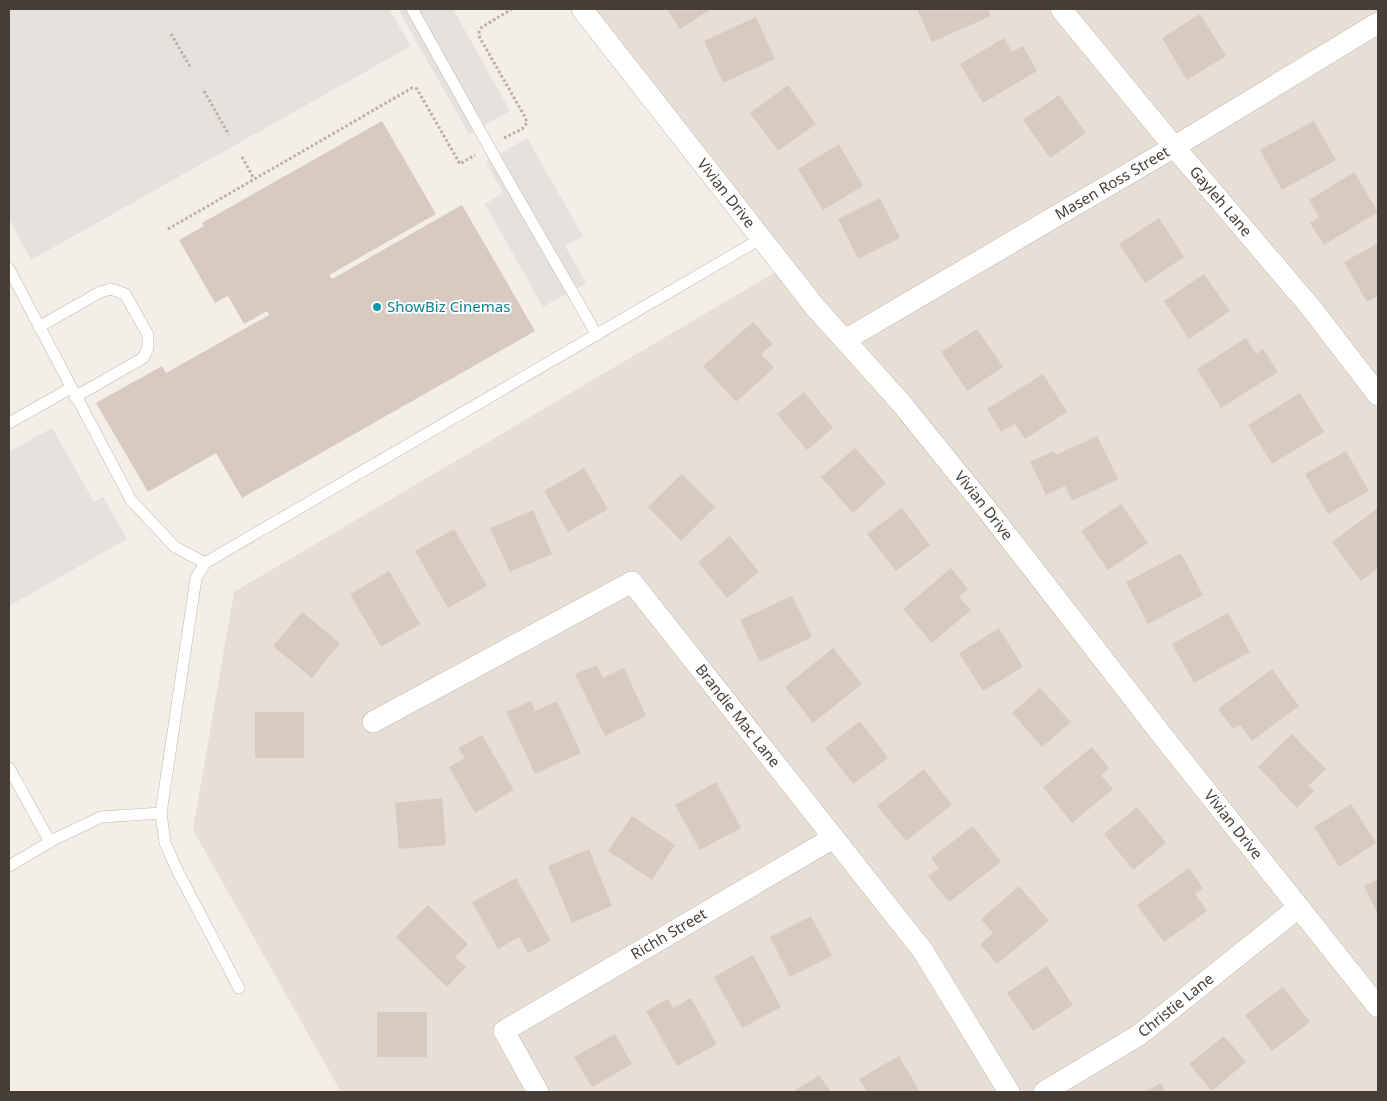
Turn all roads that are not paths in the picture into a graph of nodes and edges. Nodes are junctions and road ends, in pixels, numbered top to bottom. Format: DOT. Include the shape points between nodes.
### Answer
graph roads {
  1 [pos="412,9"];
  2 [pos="582,9"];
  3 [pos="1061,9"];
  4 [pos="1378,24"];
  5 [pos="1174,147"];
  6 [pos="762,238"];
  7 [pos="9,269"];
  8 [pos="38,327"];
  9 [pos="597,335"];
  10 [pos="845,340"];
  11 [pos="73,393"];
  12 [pos="1378,395"];
  13 [pos="9,423"];
  14 [pos="205,563"];
  15 [pos="373,722"];
  16 [pos="9,768"];
  17 [pos="161,813"];
  18 [pos="834,838"];
  19 [pos="50,842"];
  20 [pos="9,866"];
  21 [pos="1299,907"];
  22 [pos="239,988"];
  23 [pos="1378,1007"];
  24 [pos="538,1092"];
  25 [pos="1009,1092"];
  26 [pos="1044,1092"];
  1 -- 9 [label="lane"];
  2 -- 6 [label="street, Vivian Drive"];
  3 -- 5 [label="street, Gayleh Lane"];
  4 -- 5 [label="street, Masen Ross Street"];
  5 -- 10 [label="street, Masen Ross Street"];
  5 -- 12 [label="street, Gayleh Lane" via="1312,308"];
  6 -- 9 [label="lane"];
  6 -- 10 [label="street, Vivian Drive"];
  7 -- 8 [label="lane"];
  8 -- 11 [label="lane"];
  8 -- 11 [label="lane" via="111,288 125,294 148,335 148,348 143,358"];
  9 -- 14 [label="lane"];
  10 -- 21 [label="street, Vivian Drive" via="986,507"];
  11 -- 13 [label="lane"];
  11 -- 14 [label="lane" via="131,500 175,547"];
  14 -- 17 [label="lane" via="196,578"];
  15 -- 18 [label="street, Brandie Mac Lane" via="632,582"];
  16 -- 19 [label="lane"];
  17 -- 19 [label="lane" via="101,817"];
  17 -- 22 [label="lane" via="165,843"];
  18 -- 24 [label="street, Richh Street" via="504,1031"];
  18 -- 25 [label="street, Brandie Mac Lane" via="923,951"];
  19 -- 20 [label="lane"];
  21 -- 23 [label="street, Vivian Drive"];
  21 -- 26 [label="street, Christie Lane" via="1139,1035"];
}
